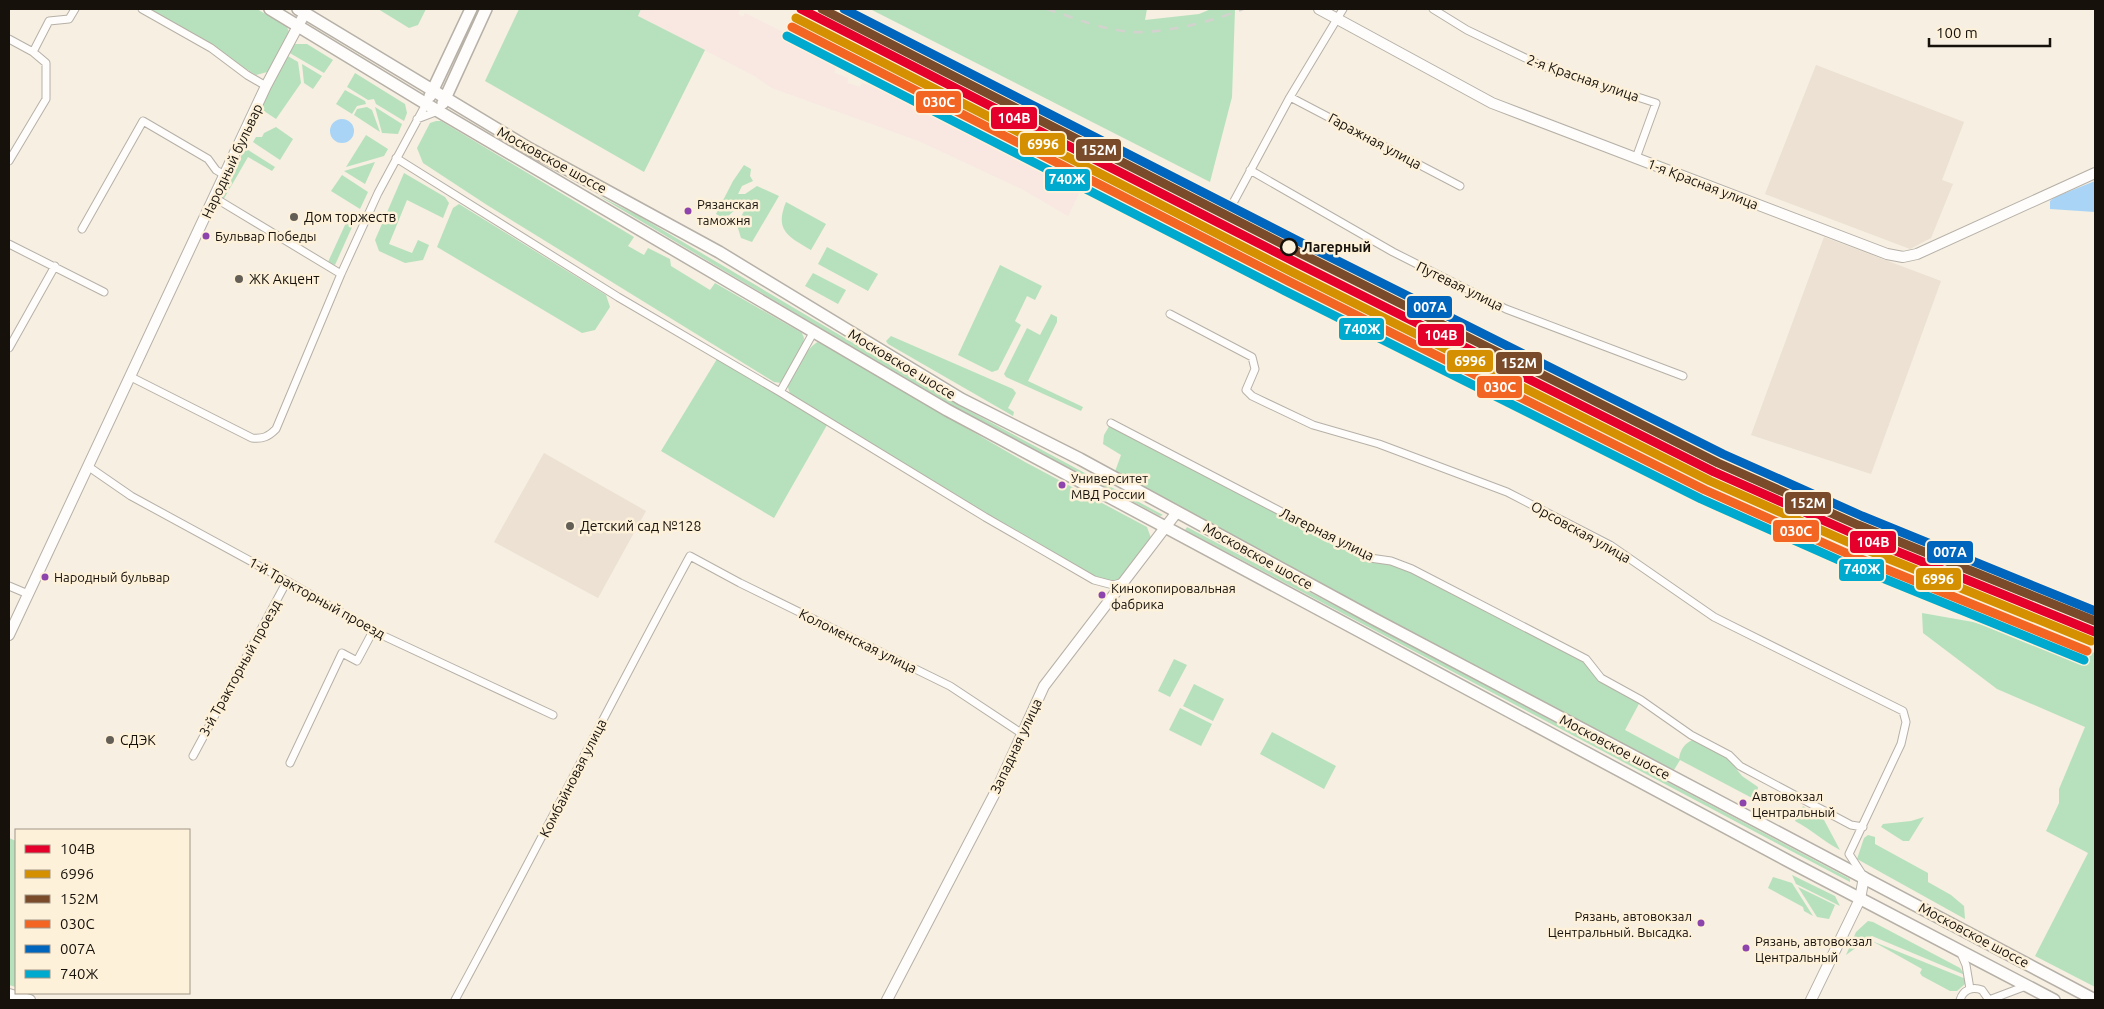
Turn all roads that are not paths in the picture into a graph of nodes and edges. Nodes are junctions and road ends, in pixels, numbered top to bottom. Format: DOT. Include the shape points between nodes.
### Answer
graph roads {
  1 [pos="75,9"];
  2 [pos="142,9"];
  3 [pos="270,9"];
  4 [pos="471,9"];
  5 [pos="486,9"];
  6 [pos="1320,9"];
  7 [pos="1343,9"];
  8 [pos="1433,9"];
  9 [pos="302,11"];
  10 [pos="1336,18"];
  11 [pos="298,26"];
  12 [pos="9,39"];
  13 [pos="33,52"];
  14 [pos="266,86"];
  15 [pos="433,91"];
  16 [pos="1290,97"];
  17 [pos="445,98"];
  18 [pos="426,104"];
  19 [pos="438,111"];
  20 [pos="416,119"];
  21 [pos="396,158"];
  22 [pos="1636,158"];
  23 [pos="9,160"];
  24 [pos="1250,170"];
  25 [pos="2095,173"];
  26 [pos="226,176"];
  27 [pos="1460,186"];
  28 [pos="215,198"];
  29 [pos="1233,203"];
  30 [pos="82,229"];
  31 [pos="9,244"];
  32 [pos="54,266"];
  33 [pos="341,274"];
  34 [pos="104,292"];
  35 [pos="1170,314"];
  36 [pos="812,333"];
  37 [pos="9,348"];
  38 [pos="1683,376"];
  39 [pos="131,377"];
  40 [pos="780,392"];
  41 [pos="1112,422"];
  42 [pos="89,467"];
  43 [pos="1177,512"];
  44 [pos="1165,528"];
  45 [pos="690,556"];
  46 [pos="288,581"];
  47 [pos="1124,582"];
  48 [pos="9,586"];
  49 [pos="28,594"];
  50 [pos="373,631"];
  51 [pos="9,635"];
  52 [pos="553,715"];
  53 [pos="1021,733"];
  54 [pos="193,756"];
  55 [pos="290,763"];
  56 [pos="1863,827"];
  57 [pos="1864,877"];
  58 [pos="1860,898"];
  59 [pos="1959,950"];
  60 [pos="2028,986"];
  61 [pos="1970,989"];
  62 [pos="9,994"];
  63 [pos="27,1000"];
  64 [pos="455,1000"];
  65 [pos="887,1000"];
  66 [pos="1811,1000"];
  67 [pos="1960,1000"];
  68 [pos="1989,1000"];
  69 [pos="2054,1000"];
  70 [pos="2095,1000"];
  1 -- 13 [label="street" via="69,20 49,20"];
  2 -- 14 [label="street" via="211,48"];
  3 -- 11 [label="main road, Московское шоссе"];
  4 -- 15 [label="main road"];
  5 -- 17 [label="main road"];
  6 -- 10 [label="street, 1-я Красная улица"];
  7 -- 10 [label="street"];
  8 -- 22 [label="street, 2-я Красная улица" via="1467,30 1542,66 1656,103"];
  9 -- 11 [label="street, Народный бульвар"];
  9 -- 15 [label="main road, Московское шоссе"];
  10 -- 16 [label="street"];
  10 -- 22 [label="street, 1-я Красная улица" via="1492,102"];
  11 -- 14 [label="street, Народный бульвар"];
  11 -- 18 [label="main road, Московское шоссе"];
  12 -- 13 [label="street"];
  13 -- 23 [label="street" via="46,63 46,99"];
  14 -- 26 [label="street, Народный бульвар"];
  15 -- 17 [label="main road, Московское шоссе"];
  15 -- 18 [label="main road"];
  16 -- 24 [label="street"];
  16 -- 27 [label="street, Гаражная улица"];
  17 -- 19 [label="main road"];
  17 -- 43 [label="main road, Московское шоссе" via="703,243 961,399"];
  18 -- 19 [label="main road, Московское шоссе"];
  18 -- 20 [label="street"];
  19 -- 20 [label="street"];
  19 -- 36 [label="main road, Московское шоссе"];
  20 -- 21 [label="street"];
  21 -- 33 [label="street"];
  21 -- 40 [label="street" via="618,297"];
  22 -- 25 [label="street, 1-я Красная улица" via="1887,254 1904,257"];
  24 -- 29 [label="street"];
  24 -- 38 [label="street, Путевая улица" via="1393,252 1506,309"];
  26 -- 28 [label="street, Народный бульвар"];
  26 -- 30 [label="street" via="216,170 208,159 143,121"];
  28 -- 33 [label="street"];
  28 -- 39 [label="street, Народный бульвар"];
  31 -- 32 [label="street"];
  32 -- 34 [label="street"];
  32 -- 37 [label="street"];
  33 -- 39 [label="street" via="276,429 262,439 252,438"];
  35 -- 56 [label="street, Орсовская улица" via="1252,357 1255,369 1246,390 1252,396 1313,426 1379,444 1508,492 1610,544 1714,617 1897,706 1906,716 1905,732"];
  36 -- 40 [label="street"];
  36 -- 44 [label="main road, Московское шоссе"];
  39 -- 42 [label="street, Народный бульвар"];
  40 -- 47 [label="street" via="985,518 1094,580 1113,585"];
  41 -- 56 [label="street, Лагерная улица" via="1370,558 1412,569 1586,659 1601,678 1729,755 1740,766 1851,825"];
  42 -- 46 [label="street, 1-й Тракторный проезд" via="131,496"];
  42 -- 49 [label="street, Народный бульвар"];
  43 -- 44 [label="street, Западная улица"];
  43 -- 57 [label="main road, Московское шоссе"];
  44 -- 47 [label="street, Западная улица"];
  44 -- 58 [label="main road, Московское шоссе"];
  45 -- 53 [label="street, Коломенская улица" via="950,686"];
  45 -- 64 [label="street, Комбайновая улица"];
  46 -- 50 [label="street, 1-й Тракторный проезд"];
  46 -- 54 [label="street, 3-й Тракторный проезд"];
  47 -- 53 [label="street, Западная улица" via="1050,677"];
  48 -- 49 [label="street"];
  49 -- 51 [label="street, Народный бульвар"];
  50 -- 52 [label="street, 1-й Тракторный проезд"];
  50 -- 55 [label="street" via="358,661 342,654"];
  53 -- 65 [label="street, Западная улица" via="992,797"];
  56 -- 57 [label="street" via="1849,854"];
  57 -- 58 [label="street"];
  57 -- 70 [label="main road, Московское шоссе"];
  58 -- 59 [label="main road, Московское шоссе"];
  58 -- 66 [label="street"];
  59 -- 60 [label="main road, Московское шоссе"];
  59 -- 61 [label="street" via="1966,965"];
  60 -- 68 [label="street"];
  60 -- 69 [label="main road, Московское шоссе"];
  61 -- 67 [label="street"];
  61 -- 68 [label="street" via="1982,990"];
  62 -- 63 [label="street"];
}
